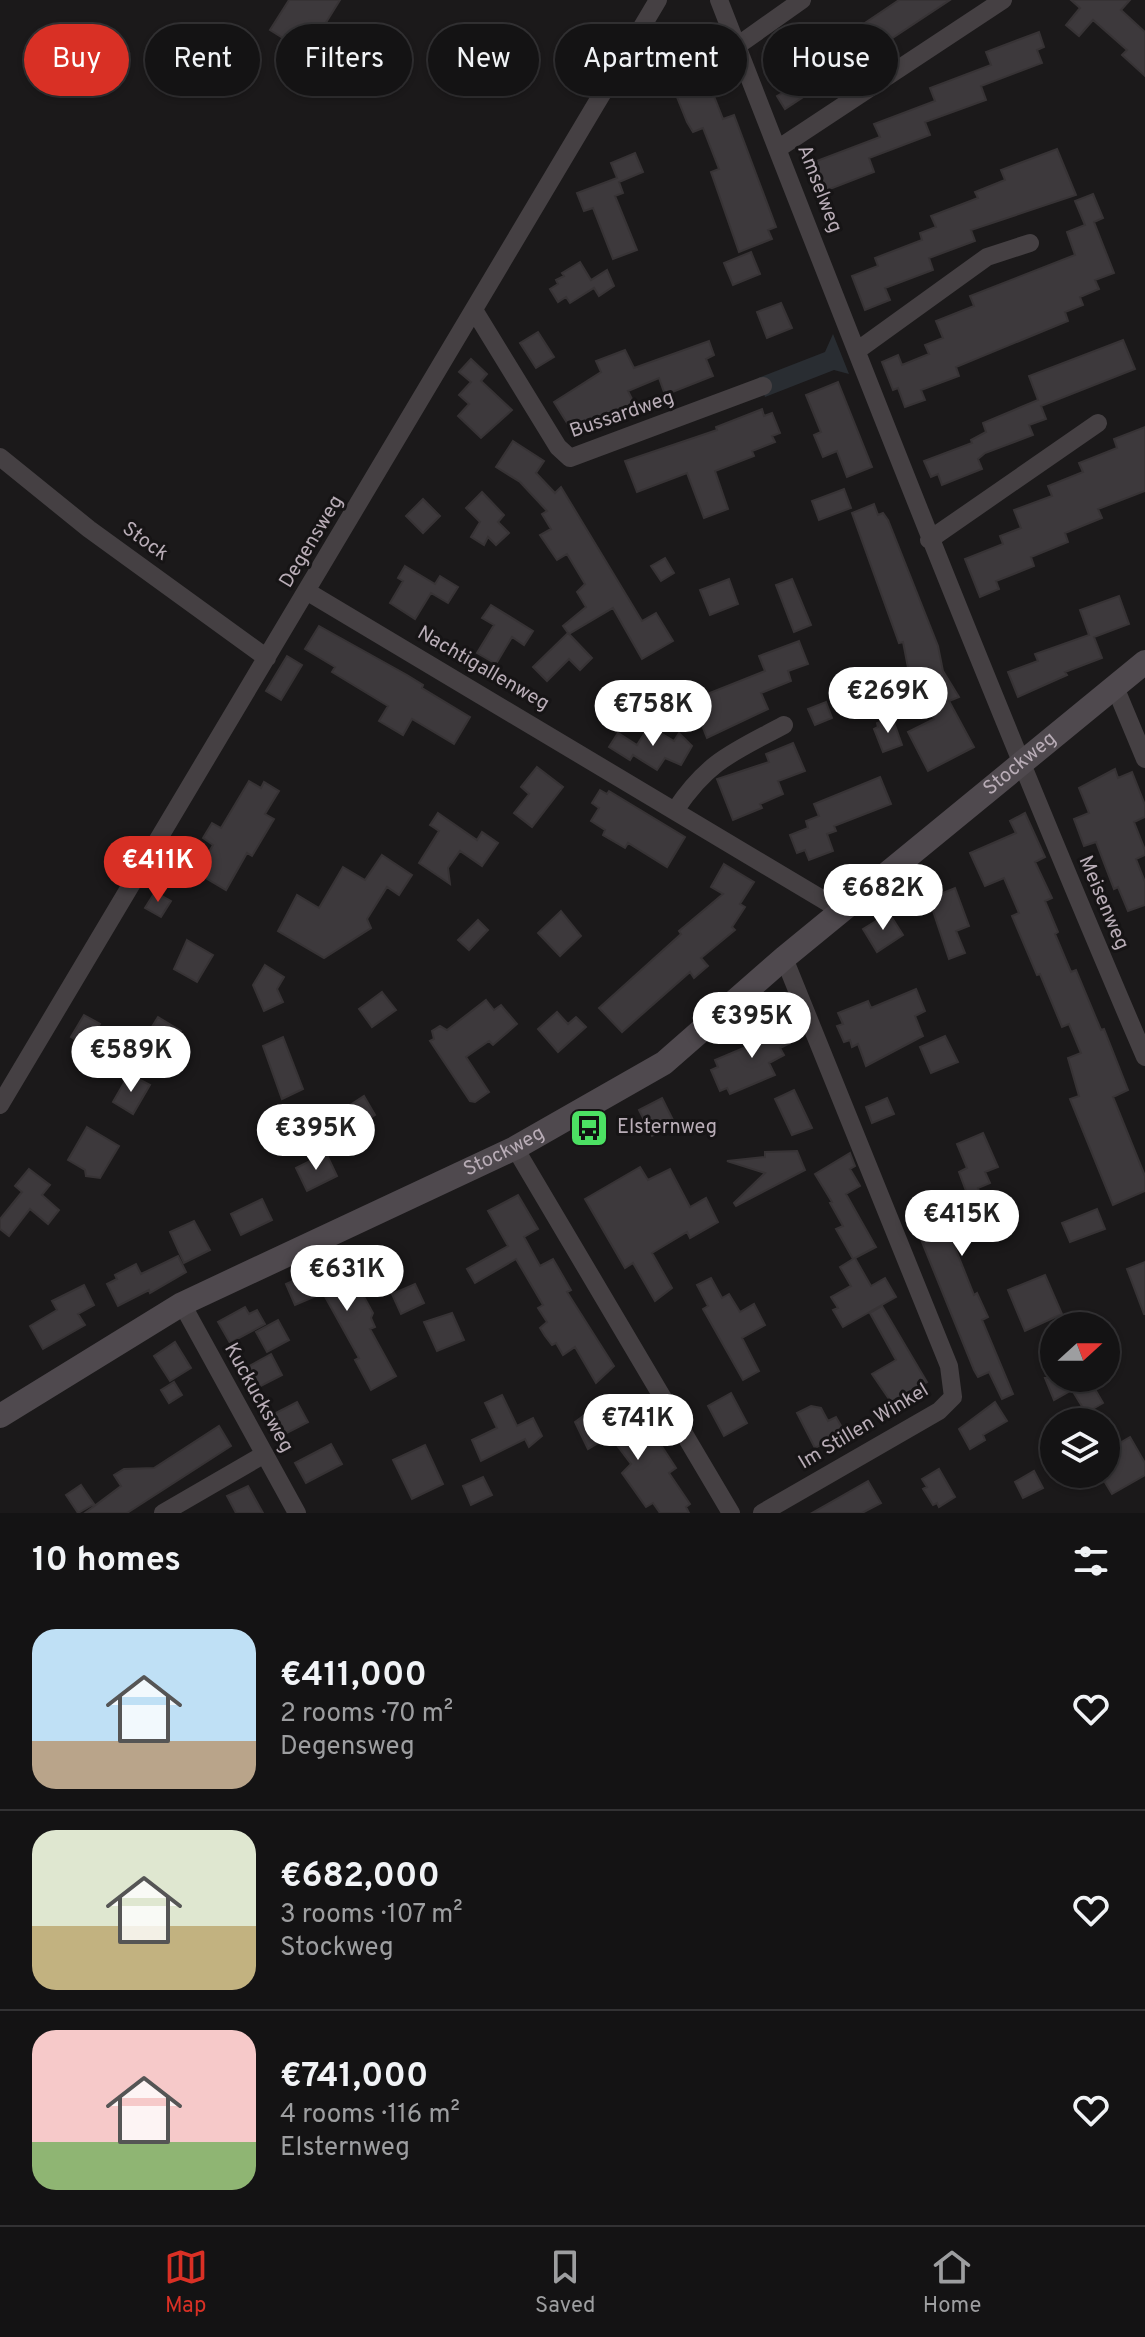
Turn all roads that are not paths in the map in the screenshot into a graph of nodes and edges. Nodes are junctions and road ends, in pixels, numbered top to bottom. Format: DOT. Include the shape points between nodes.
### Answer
graph roads {
  1 [pos="658,0"];
  2 [pos="719,0"];
  3 [pos="802,0"];
  4 [pos="1003,0"];
  5 [pos="728,24"];
  6 [pos="747,39"];
  7 [pos="747,70"];
  8 [pos="779,148"];
  9 [pos="1030,243"];
  10 [pos="474,310"];
  11 [pos="858,350"];
  12 [pos="763,386"];
  13 [pos="1098,423"];
  14 [pos="0,457"];
  15 [pos="929,540"];
  16 [pos="308,592"];
  17 [pos="267,658"];
  18 [pos="1145,662"];
  19 [pos="1115,687"];
  20 [pos="784,725"];
  21 [pos="1145,759"];
  22 [pos="1020,767"];
  23 [pos="676,809"];
  24 [pos="842,911"];
  25 [pos="784,958"];
  26 [pos="1145,1057"];
  27 [pos="0,1105"];
  28 [pos="515,1148"];
  29 [pos="182,1304"];
  30 [pos="0,1416"];
  31 [pos="263,1455"];
  32 [pos="163,1513"];
  33 [pos="297,1513"];
  34 [pos="731,1513"];
  35 [pos="762,1513"];
  1 -- 10 [label="street, Degensweg"];
  2 -- 5 [label="street, Amselweg"];
  3 -- 6 [label="street"];
  4 -- 8 [label="street"];
  7 -- 8 [label="street, Amselweg"];
  8 -- 11 [label="street, Amselweg"];
  9 -- 11 [label="street" via="987,257"];
  10 -- 12 [label="street, Bussardweg" via="558,447 570,458"];
  10 -- 16 [label="street, Degensweg"];
  11 -- 15 [label="street, Amselweg"];
  13 -- 15 [label="street"];
  14 -- 17 [label="street, Stock"];
  15 -- 22 [label="street, Amselweg"];
  16 -- 17 [label="street, Degensweg"];
  16 -- 23 [label="street, Nachtigallenweg"];
  17 -- 27 [label="street, Degensweg"];
  18 -- 19 [label="street, Stockweg"];
  19 -- 21 [label="street"];
  19 -- 22 [label="street, Stockweg"];
  20 -- 23 [label="street" via="714,763"];
  22 -- 24 [label="street, Stockweg"];
  22 -- 26 [label="street, Meisenweg"];
  23 -- 24 [label="street, Nachtigallenweg"];
  24 -- 25 [label="street, Stockweg"];
  25 -- 28 [label="street, Stockweg" via="664,1063"];
  25 -- 35 [label="street, Im Stillen Winkel" via="949,1366 953,1397 939,1411"];
  28 -- 29 [label="street, Stockweg"];
  28 -- 34 [label="street"];
  29 -- 30 [label="street, Stockweg"];
  29 -- 31 [label="street, Kuckucksweg"];
  31 -- 32 [label="street"];
  31 -- 33 [label="street, Kuckucksweg"];
}
